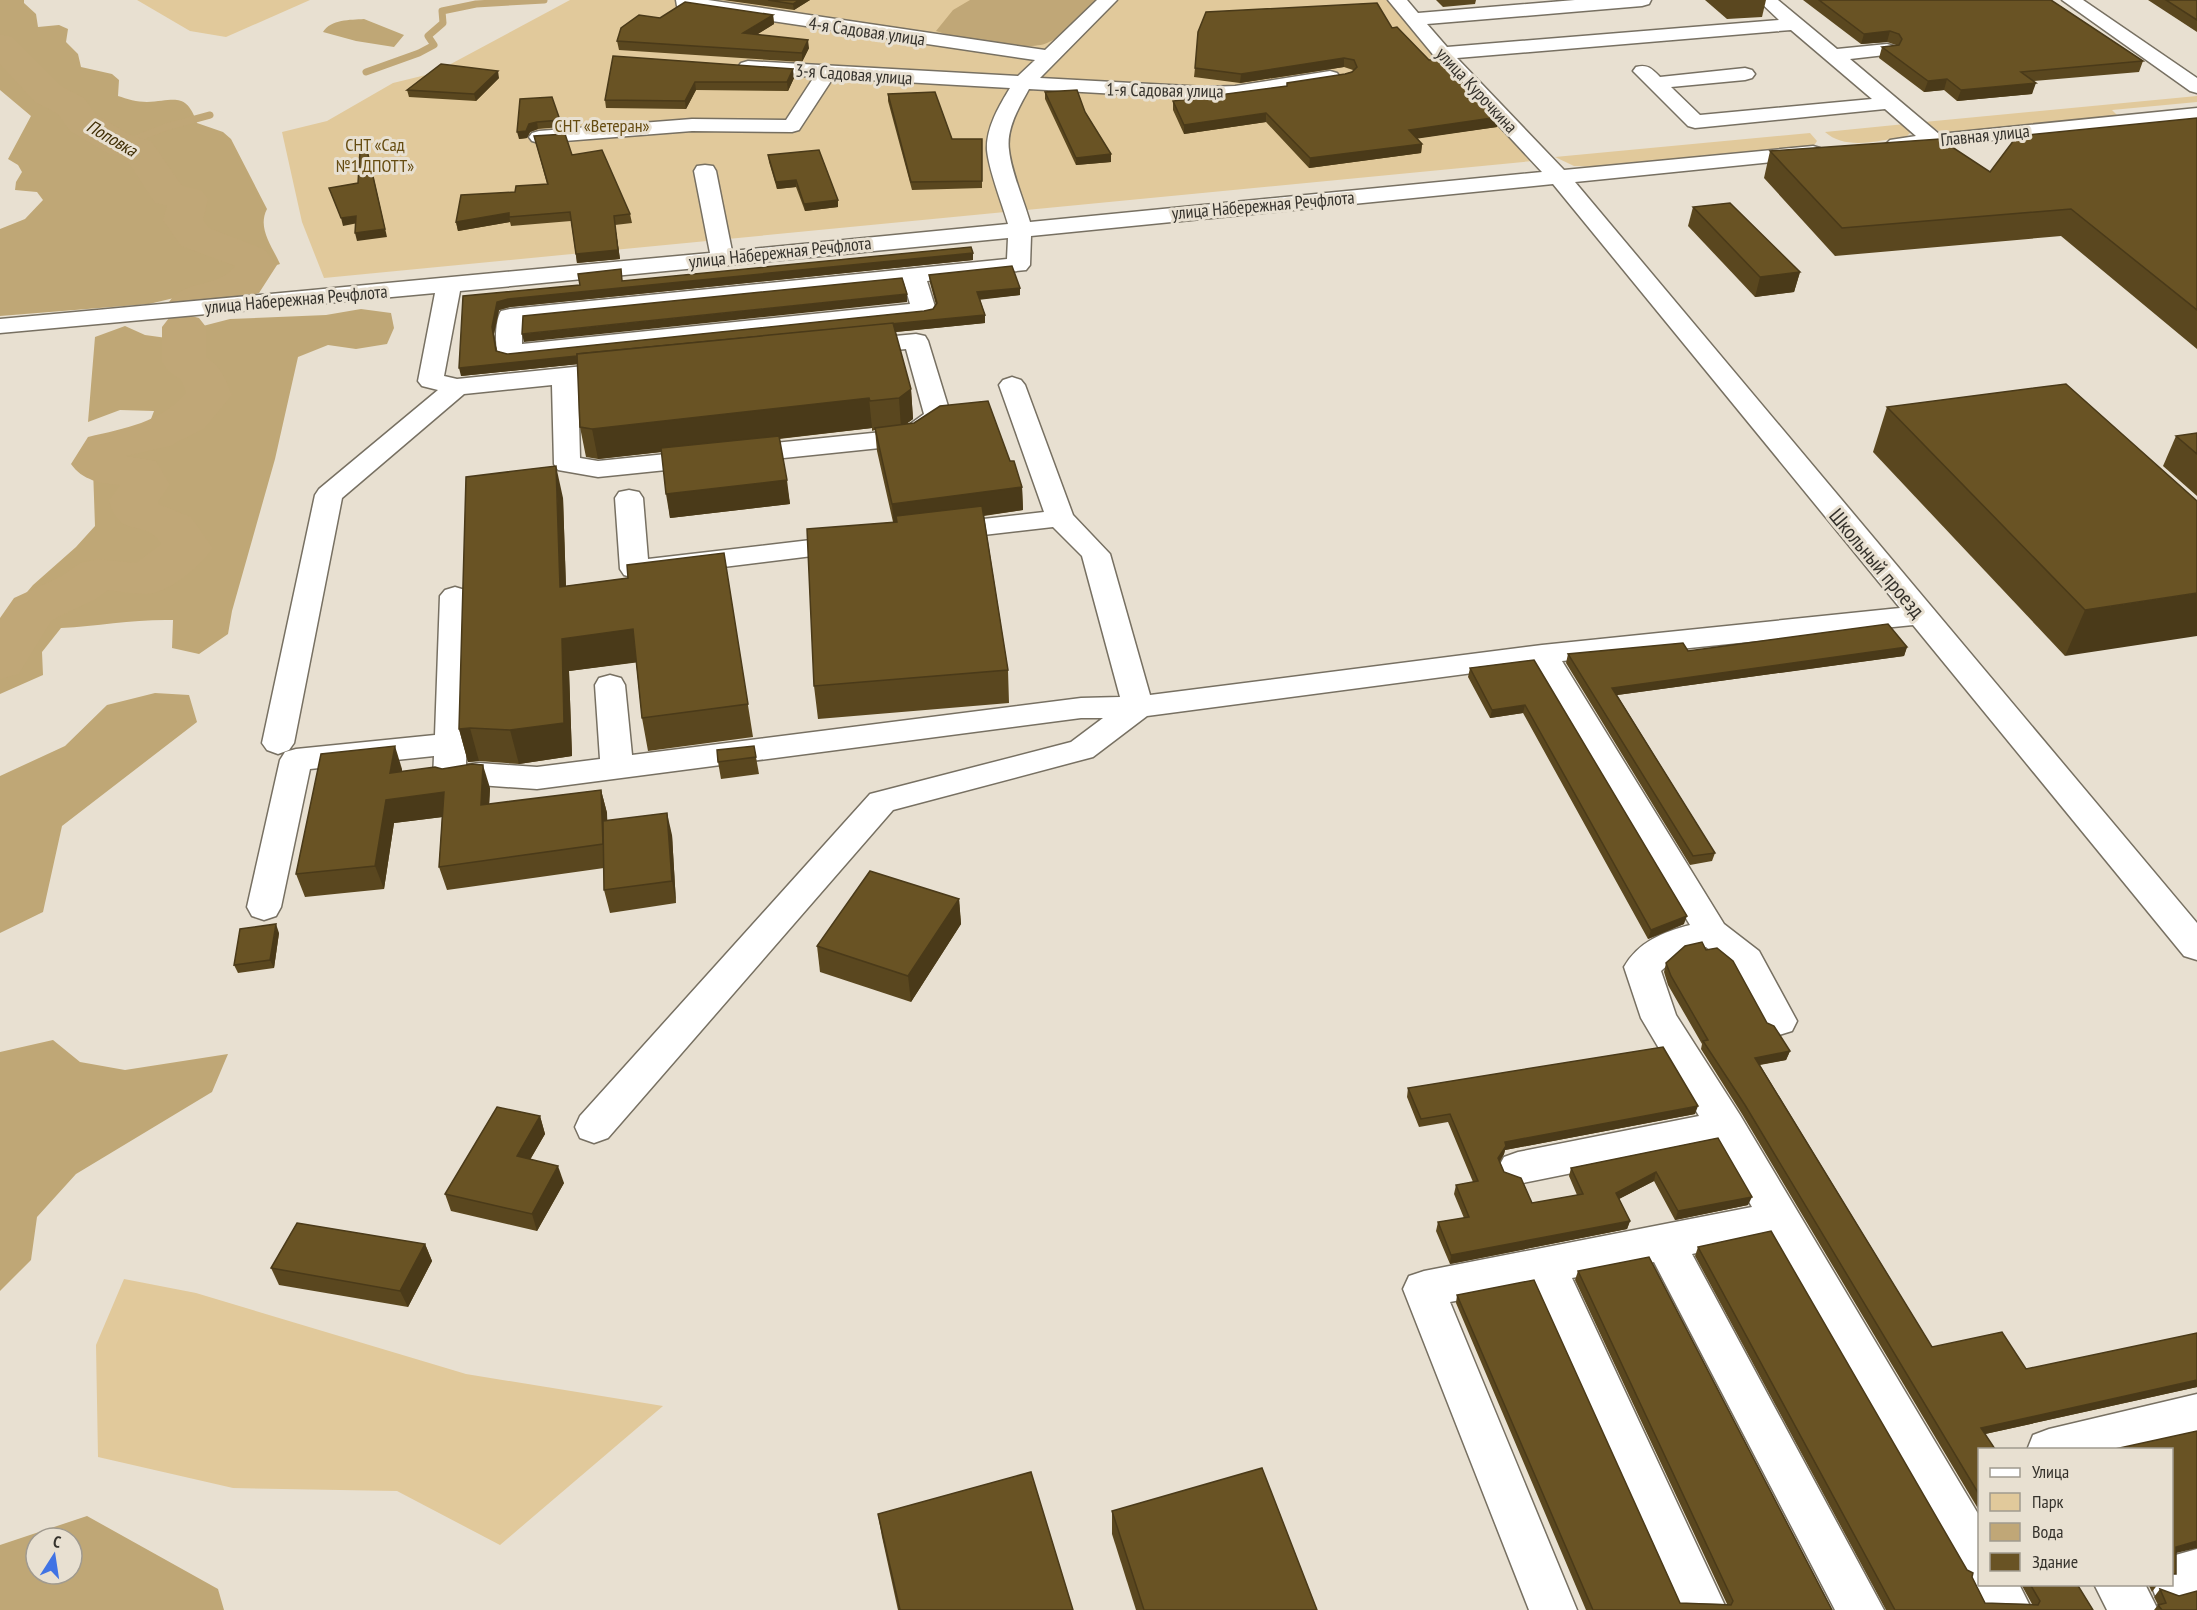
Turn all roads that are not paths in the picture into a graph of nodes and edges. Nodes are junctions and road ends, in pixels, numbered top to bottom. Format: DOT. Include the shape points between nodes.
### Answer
graph roads {
  1 [pos="1108,0"];
  2 [pos="1397,0"];
  3 [pos="1642,0"];
  4 [pos="1767,0"];
  5 [pos="2071,0"];
  6 [pos="684,2"];
  7 [pos="819,5"];
  8 [pos="1513,5"];
  9 [pos="1414,19"];
  10 [pos="793,20"];
  11 [pos="1795,24"];
  12 [pos="1887,50"];
  13 [pos="1442,52"];
  14 [pos="1832,55"];
  15 [pos="1051,57"];
  16 [pos="732,66"];
  17 [pos="827,72"];
  18 [pos="1745,74"];
  19 [pos="1344,75"];
  20 [pos="1022,84"];
  21 [pos="2197,87"];
  22 [pos="1889,103"];
  23 [pos="1793,112"];
  24 [pos="2197,114"];
  25 [pos="539,137"];
  26 [pos="1934,140"];
  27 [pos="1880,146"];
  28 [pos="705,171"];
  29 [pos="1559,177"];
  30 [pos="915,216"];
  31 [pos="1020,228"];
  32 [pos="923,237"];
  33 [pos="552,250"];
  34 [pos="722,257"];
  35 [pos="362,269"];
  36 [pos="553,274"];
  37 [pos="914,276"];
  38 [pos="449,284"];
  39 [pos="364,294"];
  40 [pos="0,326"];
  41 [pos="834,349"];
  42 [pos="647,368"];
  43 [pos="565,376"];
  44 [pos="1012,385"];
  45 [pos="457,387"];
  46 [pos="629,498"];
  47 [pos="1060,518"];
  48 [pos="918,535"];
  49 [pos="882,539"];
  50 [pos="455,596"];
  51 [pos="1920,615"];
  52 [pos="1542,654"];
  53 [pos="610,685"];
  54 [pos="1138,707"];
  55 [pos="278,743"];
  56 [pos="450,744"];
  57 [pos="617,767"];
  58 [pos="264,907"];
  59 [pos="1712,933"];
  60 [pos="2197,947"];
  61 [pos="1779,1021"];
  62 [pos="1726,1126"];
  63 [pos="594,1127"];
  64 [pos="1518,1168"];
  65 [pos="1779,1218"];
  66 [pos="1665,1243"];
  67 [pos="1545,1266"];
  68 [pos="2197,1414"];
  69 [pos="2053,1448"];
  70 [pos="1978,1558"];
  71 [pos="2197,1572"];
  72 [pos="2173,1579"];
  73 [pos="1994,1586"];
  74 [pos="1553,1610"];
  75 [pos="1703,1610"];
  76 [pos="1860,1610"];
  77 [pos="2008,1610"];
  1 -- 15 [label="street"];
  2 -- 9 [label="street, улица Курочкина"];
  3 -- 8 [label="street"];
  4 -- 11 [label="street"];
  5 -- 21 [label="street"];
  6 -- 10 [label="street, 4-я Садовая улица"];
  7 -- 10 [label="street"];
  8 -- 9 [label="street"];
  9 -- 13 [label="street, улица Курочкина"];
  10 -- 15 [label="street, 4-я Садовая улица"];
  11 -- 13 [label="street"];
  11 -- 14 [label="street"];
  12 -- 14 [label="street"];
  13 -- 29 [label="street, улица Курочкина"];
  14 -- 22 [label="street"];
  15 -- 20 [label="street"];
  16 -- 17 [label="street, 3-я Садовая улица"];
  17 -- 20 [label="street, 3-я Садовая улица"];
  17 -- 25 [label="street" via="792,126 692,125"];
  18 -- 23 [label="street" via="1649,77 1695,122"];
  19 -- 20 [label="street, 1-я Садовая улица" via="1206,93"];
  20 -- 31 [label="street" via="999,130 998,150"];
  22 -- 23 [label="street"];
  22 -- 26 [label="street"];
  23 -- 29 [label="street" via="1823,139"];
  24 -- 26 [label="street, Главная улица"];
  26 -- 27 [label="street, Главная улица"];
  28 -- 34 [label="street"];
  29 -- 31 [label="street, улица Набережная Речфлота"];
  29 -- 51 [label="street, Школьный проезд"];
  30 -- 32 [label="street"];
  31 -- 32 [label="street, улица Набережная Речфлота"];
  31 -- 37 [label="street" via="1018,266"];
  32 -- 34 [label="street, улица Набережная Речфлота"];
  33 -- 36 [label="street"];
  34 -- 36 [label="street, улица Набережная Речфлота"];
  35 -- 39 [label="street"];
  36 -- 38 [label="street, улица Набережная Речфлота"];
  37 -- 37 [label="street" via="924,310 509,353 510,316"];
  38 -- 39 [label="street, улица Набережная Речфлота"];
  38 -- 45 [label="street" via="431,381"];
  39 -- 40 [label="street, улица Набережная Речфлота"];
  41 -- 43 [label="street" via="916,341 938,416 909,437 598,469 567,464"];
  42 -- 43 [label="street"];
  43 -- 45 [label="street"];
  44 -- 47 [label="street"];
  45 -- 55 [label="street" via="328,495"];
  46 -- 49 [label="street" via="634,569"];
  47 -- 48 [label="street"];
  47 -- 54 [label="street" via="1096,554"];
  50 -- 56 [label="street"];
  51 -- 52 [label="street"];
  51 -- 60 [label="street, Школьный проезд"];
  52 -- 54 [label="street"];
  52 -- 59 [label="street"];
  53 -- 57 [label="street"];
  54 -- 57 [label="street" via="1081,708"];
  54 -- 63 [label="street" via="1082,750 882,802"];
  56 -- 57 [label="street" via="449,779 479,774 537,778"];
  56 -- 58 [label="street" via="296,760"];
  59 -- 61 [label="street" via="1746,960"];
  59 -- 62 [label="street" via="1670,943 1642,968 1659,1018"];
  62 -- 64 [label="street"];
  62 -- 65 [label="street"];
  65 -- 66 [label="street"];
  65 -- 70 [label="street"];
  66 -- 67 [label="street"];
  66 -- 76 [label="street"];
  67 -- 74 [label="street" via="1424,1289"];
  67 -- 75 [label="street"];
  68 -- 69 [label="street"];
  71 -- 72 [label="street"];
  73 -- 77 [label="street"];
}
